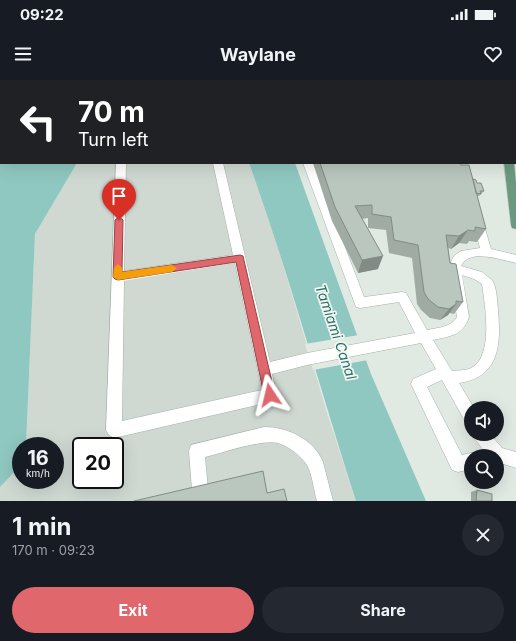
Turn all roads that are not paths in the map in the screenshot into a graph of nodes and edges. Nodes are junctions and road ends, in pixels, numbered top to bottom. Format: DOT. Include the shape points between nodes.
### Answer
graph roads {
  1 [pos="121,164"];
  2 [pos="218,164"];
  3 [pos="308,164"];
  4 [pos="509,164"];
  5 [pos="475,208"];
  6 [pos="516,226"];
  7 [pos="486,252"];
  8 [pos="240,258"];
  9 [pos="516,259"];
  10 [pos="456,269"];
  11 [pos="118,277"];
  12 [pos="423,337"];
  13 [pos="265,370"];
  14 [pos="448,375"];
  15 [pos="464,405"];
  16 [pos="504,457"];
  17 [pos="516,460"];
  18 [pos="464,463"];
  19 [pos="200,490"];
  20 [pos="325,501"];
  1 -- 11 [label="lane"];
  2 -- 8 [label="lane"];
  3 -- 12 [label="lane" via="360,303 402,297"];
  4 -- 6 [label="main road"];
  5 -- 7 [label="lane"];
  7 -- 9 [label="lane"];
  7 -- 10 [label="lane" via="465,254 458,259"];
  8 -- 11 [label="lane"];
  8 -- 13 [label="lane"];
  10 -- 12 [label="lane" via="463,309 461,323 454,329"];
  10 -- 14 [label="lane" via="486,279 493,341 491,353 476,373"];
  11 -- 13 [label="lane" via="114,430 270,395"];
  12 -- 13 [label="lane" via="307,358"];
  12 -- 14 [label="lane"];
  14 -- 15 [label="lane"];
  14 -- 18 [label="lane" via="418,384 458,464"];
  16 -- 17 [label="lane"];
  19 -- 20 [label="lane" via="197,451 264,435 277,435 289,439 305,450 315,462"];
}
